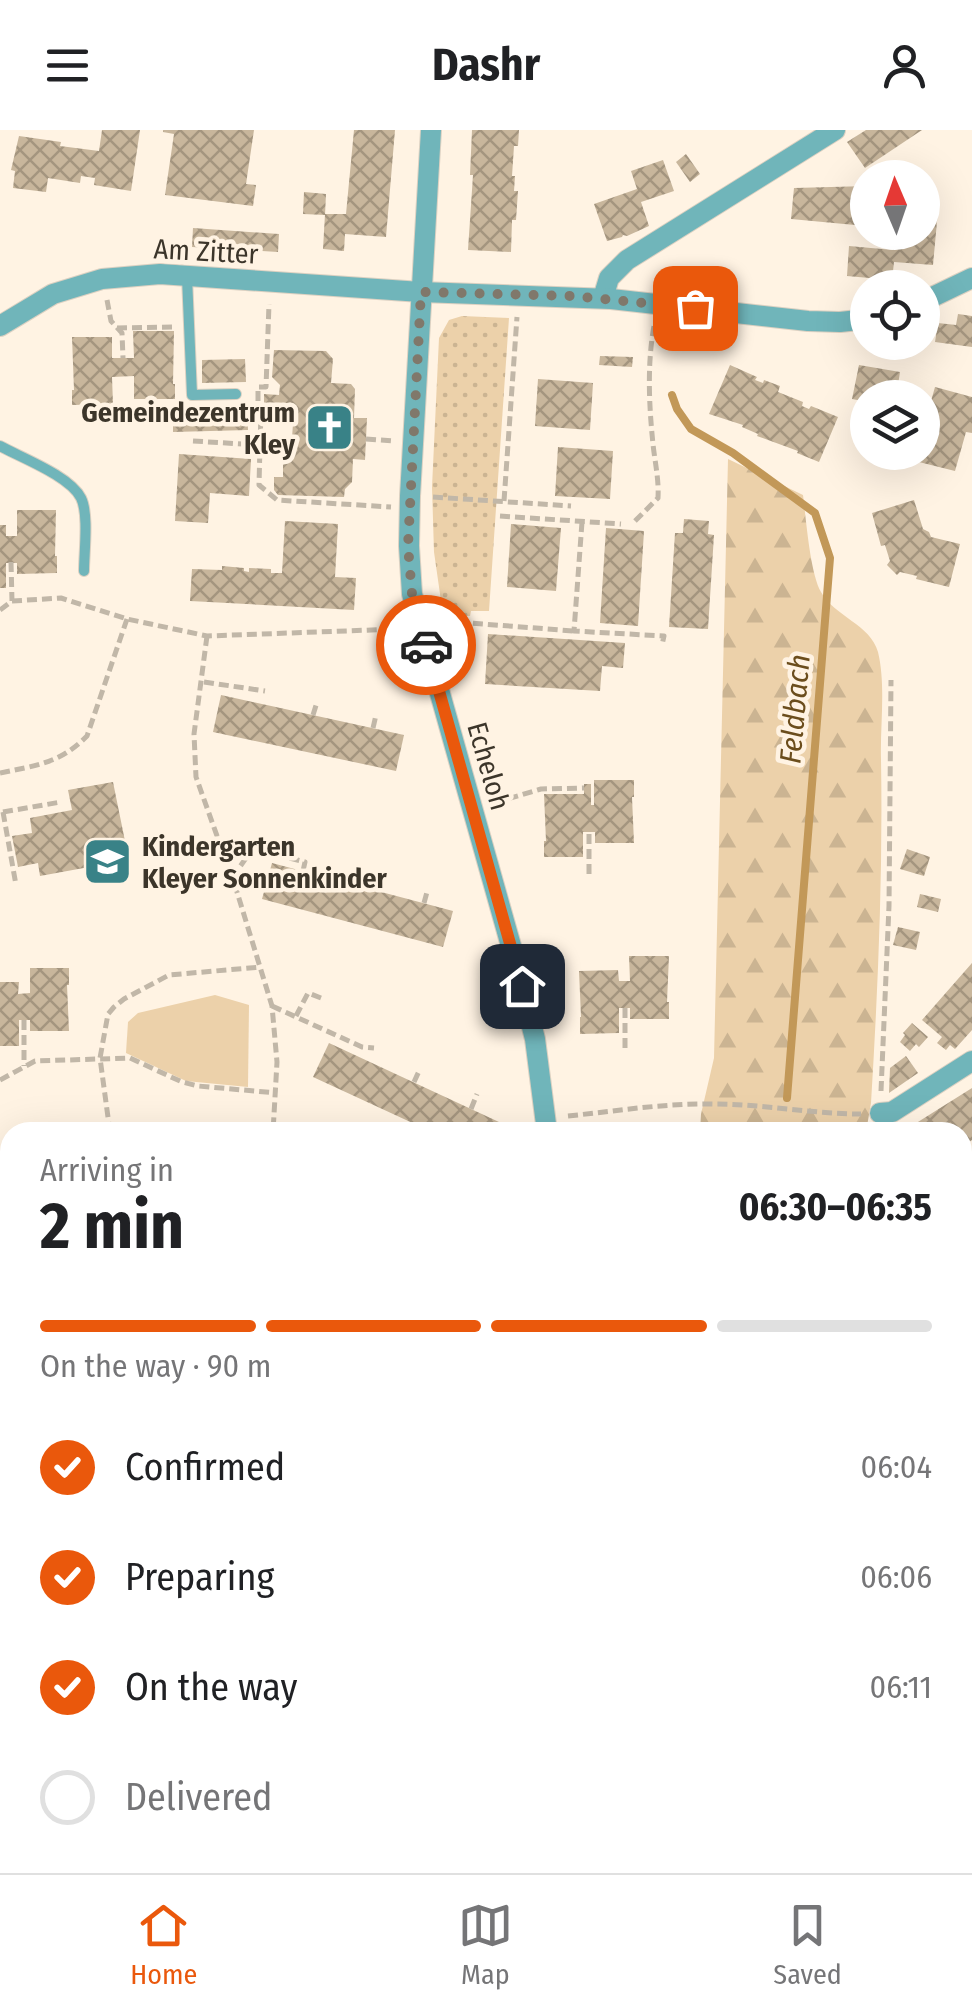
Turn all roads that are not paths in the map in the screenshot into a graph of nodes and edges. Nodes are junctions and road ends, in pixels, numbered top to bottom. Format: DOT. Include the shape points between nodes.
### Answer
graph roads {
  1 [pos="431,130"];
  2 [pos="835,130"];
  3 [pos="188,276"];
  4 [pos="972,278"];
  5 [pos="421,292"];
  6 [pos="940,293"];
  7 [pos="603,298"];
  8 [pos="850,321"];
  9 [pos="0,326"];
  10 [pos="236,394"];
  11 [pos="0,446"];
  12 [pos="84,571"];
  13 [pos="972,1061"];
  14 [pos="880,1113"];
  15 [pos="547,1122"];
  1 -- 5 [label="street, Echeloh"];
  2 -- 7 [label="street" via="626,260"];
  3 -- 5 [label="street, Am Zitter"];
  3 -- 9 [label="street, Am Zitter" via="102,279 52,294"];
  3 -- 10 [label="lane" via="192,395"];
  4 -- 6 [label="street"];
  5 -- 7 [label="street, Am Zitter"];
  5 -- 15 [label="street, Echeloh" via="408,546 412,594 531,1023"];
  7 -- 8 [label="street, Am Zitter"];
  11 -- 12 [label="lane" via="68,482 81,498"];
  13 -- 14 [label="street" via="892,1112"];
}
